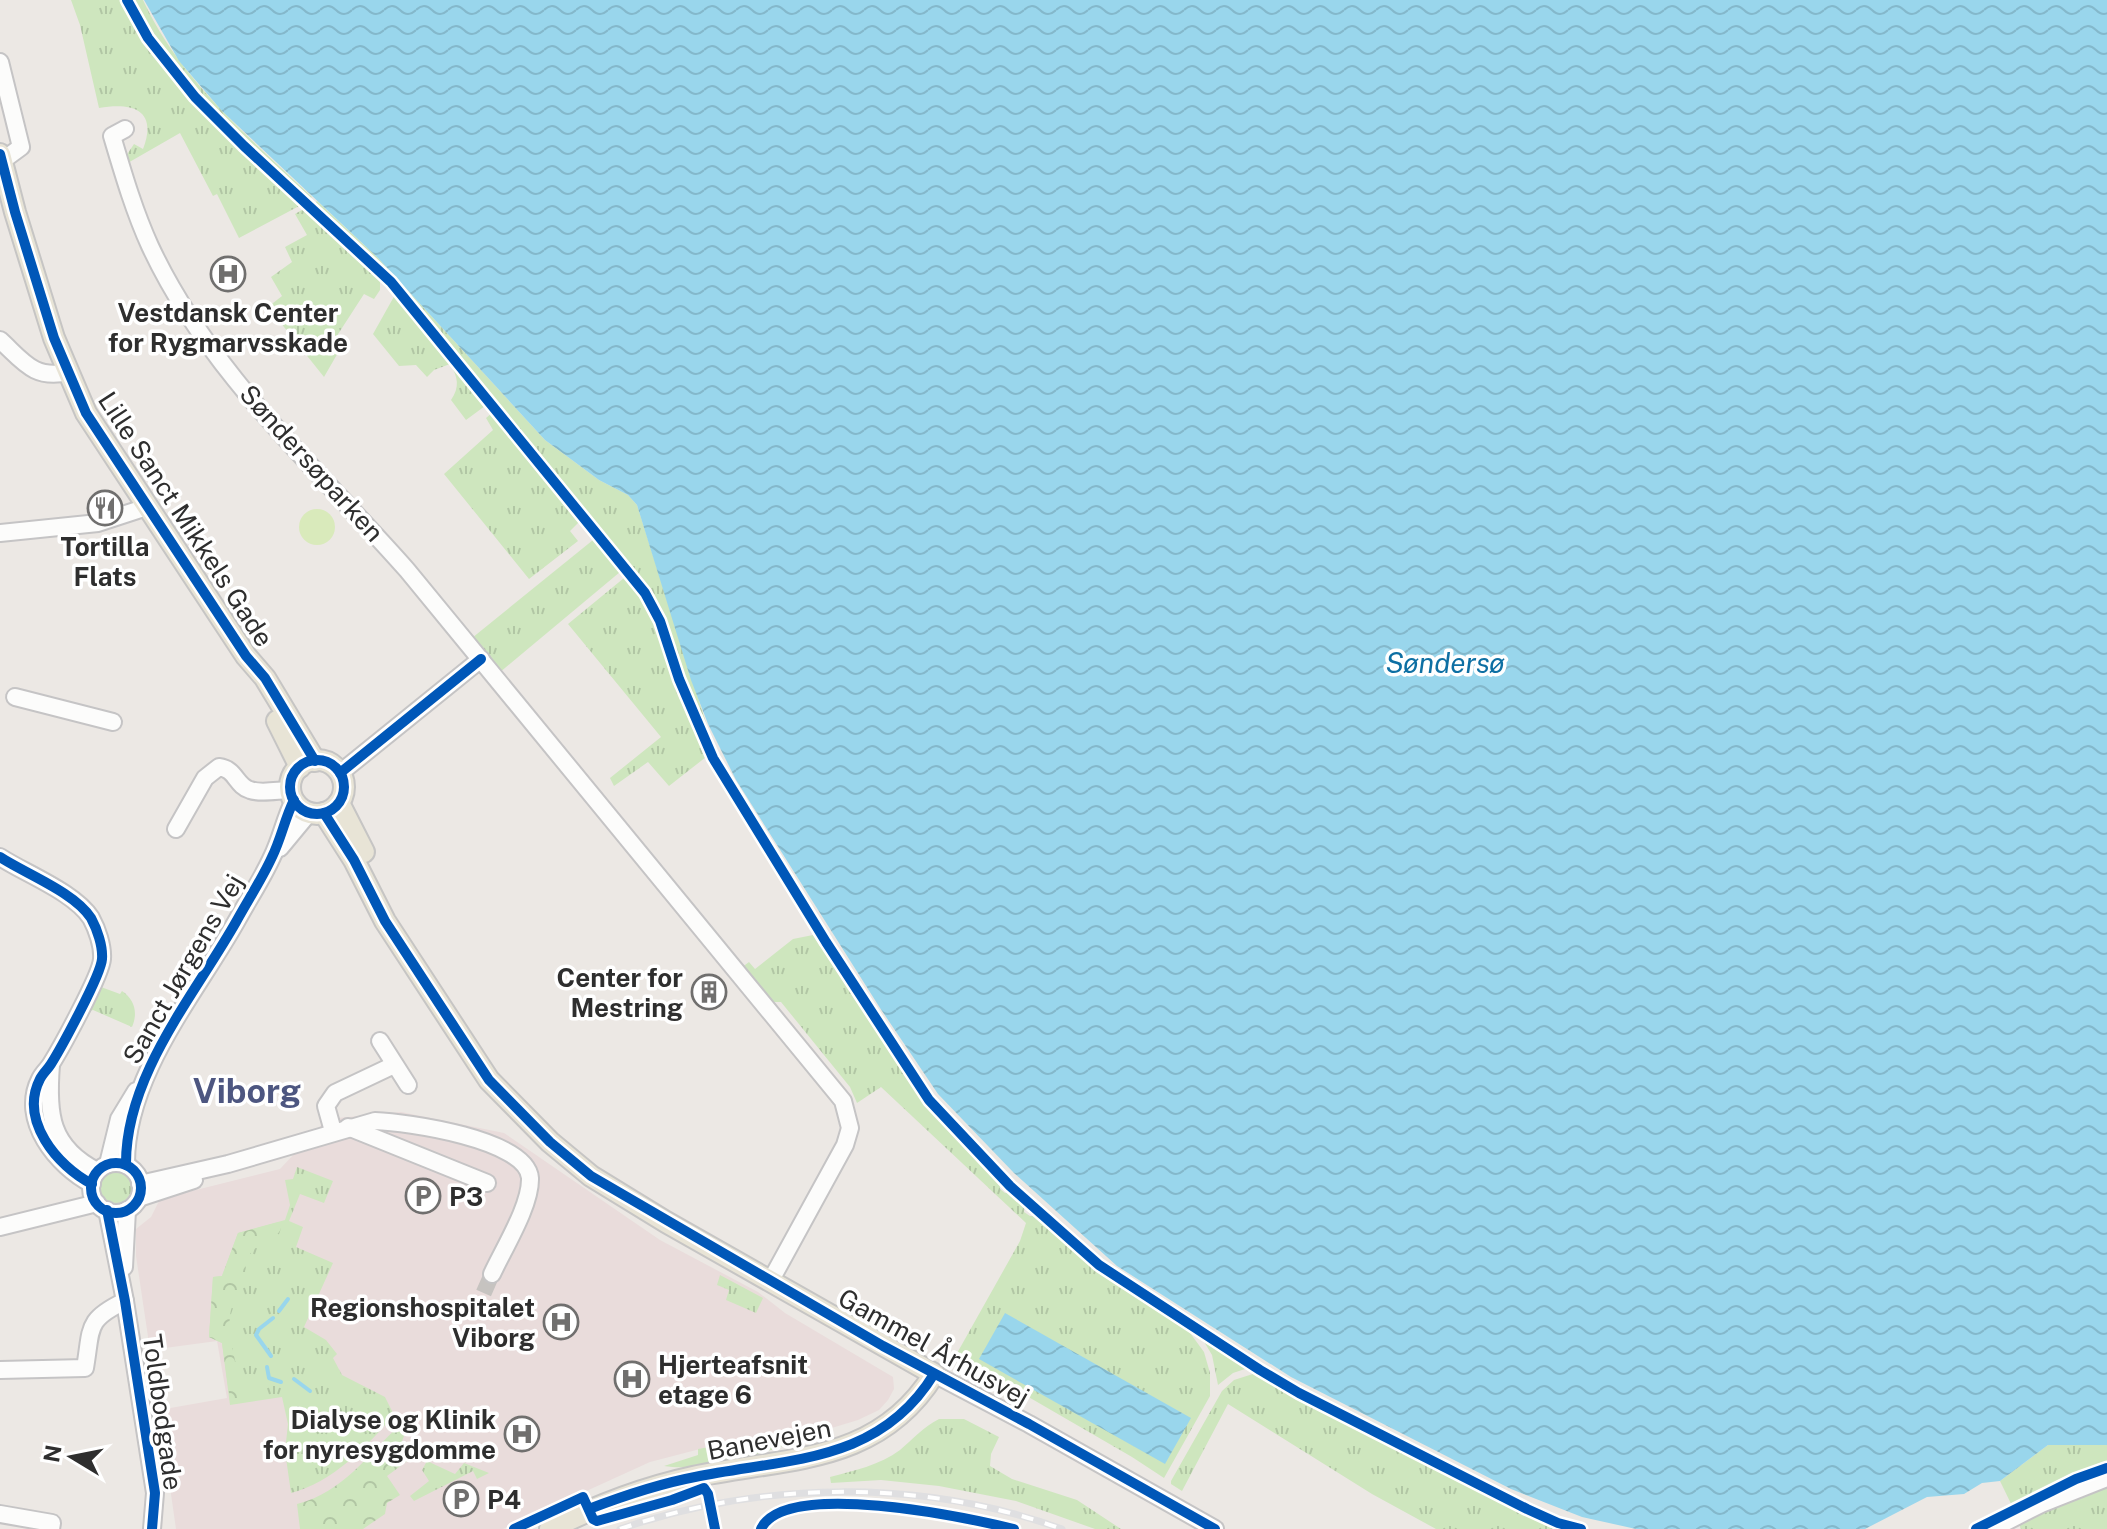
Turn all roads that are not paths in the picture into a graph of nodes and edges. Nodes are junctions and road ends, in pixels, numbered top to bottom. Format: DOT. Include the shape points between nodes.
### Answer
graph roads {
  1 [pos="0,62"];
  2 [pos="125,129"];
  3 [pos="1,157"];
  4 [pos="0,340"];
  5 [pos="68,372"];
  6 [pos="147,507"];
  7 [pos="0,533"];
  8 [pos="481,659"];
  9 [pos="15,697"];
  10 [pos="113,722"];
  11 [pos="307,764"];
  12 [pos="340,773"];
  13 [pos="311,804"];
  14 [pos="176,829"];
  15 [pos="7,861"];
  16 [pos="380,1041"];
  17 [pos="394,1065"];
  18 [pos="142,1084"];
  19 [pos="408,1085"];
  20 [pos="383,1121"];
  21 [pos="340,1129"];
  22 [pos="400,1148"];
  23 [pos="126,1165"];
  24 [pos="99,1173"];
  25 [pos="487,1183"];
  26 [pos="135,1197"];
  27 [pos="102,1207"];
  28 [pos="0,1227"];
  29 [pos="492,1274"];
  30 [pos="771,1280"];
  31 [pos="125,1301"];
  32 [pos="0,1370"];
  33 [pos="934,1374"];
  34 [pos="2107,1478"];
  35 [pos="0,1514"];
  36 [pos="51,1529"];
  37 [pos="152,1529"];
  38 [pos="550,1529"];
  39 [pos="1215,1529"];
  40 [pos="1992,1529"];
  1 -- 3 [label="street" via="21,147"];
  2 -- 8 [label="street, Søndersøparken" via="112,136 130,194 150,247 187,313 288,444 358,515"];
  3 -- 5 [label="main road, Lille Sanct Mikkels Gade"];
  4 -- 5 [label="street" via="31,369 53,375"];
  5 -- 6 [label="main road, Lille Sanct Mikkels Gade" via="86,413"];
  6 -- 7 [label="street" via="98,523"];
  6 -- 11 [label="main road, Lille Sanct Mikkels Gade" via="265,678"];
  8 -- 12 [label="street"];
  8 -- 30 [label="street, Søndersøparken" via="843,1101 850,1128 845,1145"];
  9 -- 10 [label="street"];
  11 -- 12 [label="main road" via="326,762"];
  11 -- 13 [label="main road" via="294,774"];
  12 -- 13 [label="main road" via="344,788"];
  13 -- 14 [label="street" via="251,791 219,767 205,778"];
  13 -- 18 [label="street, Sanct Jørgens Vej" via="282,825 274,855 172,1023"];
  13 -- 30 [label="main road, Gammel Århusvej" via="354,860 385,921 489,1080 591,1176"];
  15 -- 24 [label="street" via="74,901 99,937 102,959 97,978 52,1064 49,1105 56,1132 71,1155"];
  16 -- 17 [label="street"];
  17 -- 19 [label="street"];
  17 -- 21 [label="street" via="335,1093 326,1106"];
  18 -- 23 [label="street, Sanct Jørgens Vej" via="125,1147"];
  18 -- 24 [label="street, Sanct Jørgens Vej" via="119,1119"];
  20 -- 21 [label="street"];
  20 -- 22 [label="street"];
  20 -- 29 [label="street" via="447,1130 500,1148 530,1173 529,1193"];
  21 -- 22 [label="street"];
  21 -- 26 [label="street"];
  22 -- 25 [label="street"];
  23 -- 24 [label="street"];
  23 -- 26 [label="street" via="135,1172"];
  24 -- 27 [label="street"];
  26 -- 27 [label="street" via="120,1212"];
  26 -- 31 [label="street, Toldbodgade"];
  27 -- 28 [label="street"];
  27 -- 31 [label="street, Toldbodgade"];
  30 -- 33 [label="main road, Gammel Århusvej"];
  31 -- 32 [label="street" via="98,1316 92,1326 85,1368"];
  31 -- 37 [label="street, Toldbodgade" via="155,1493"];
  33 -- 38 [label="main road, Banevejen" via="921,1397 868,1439 635,1492"];
  33 -- 39 [label="street, Gammel Århusvej"];
  34 -- 40 [label="street"];
  35 -- 36 [label="street" via="52,1523"];
}
